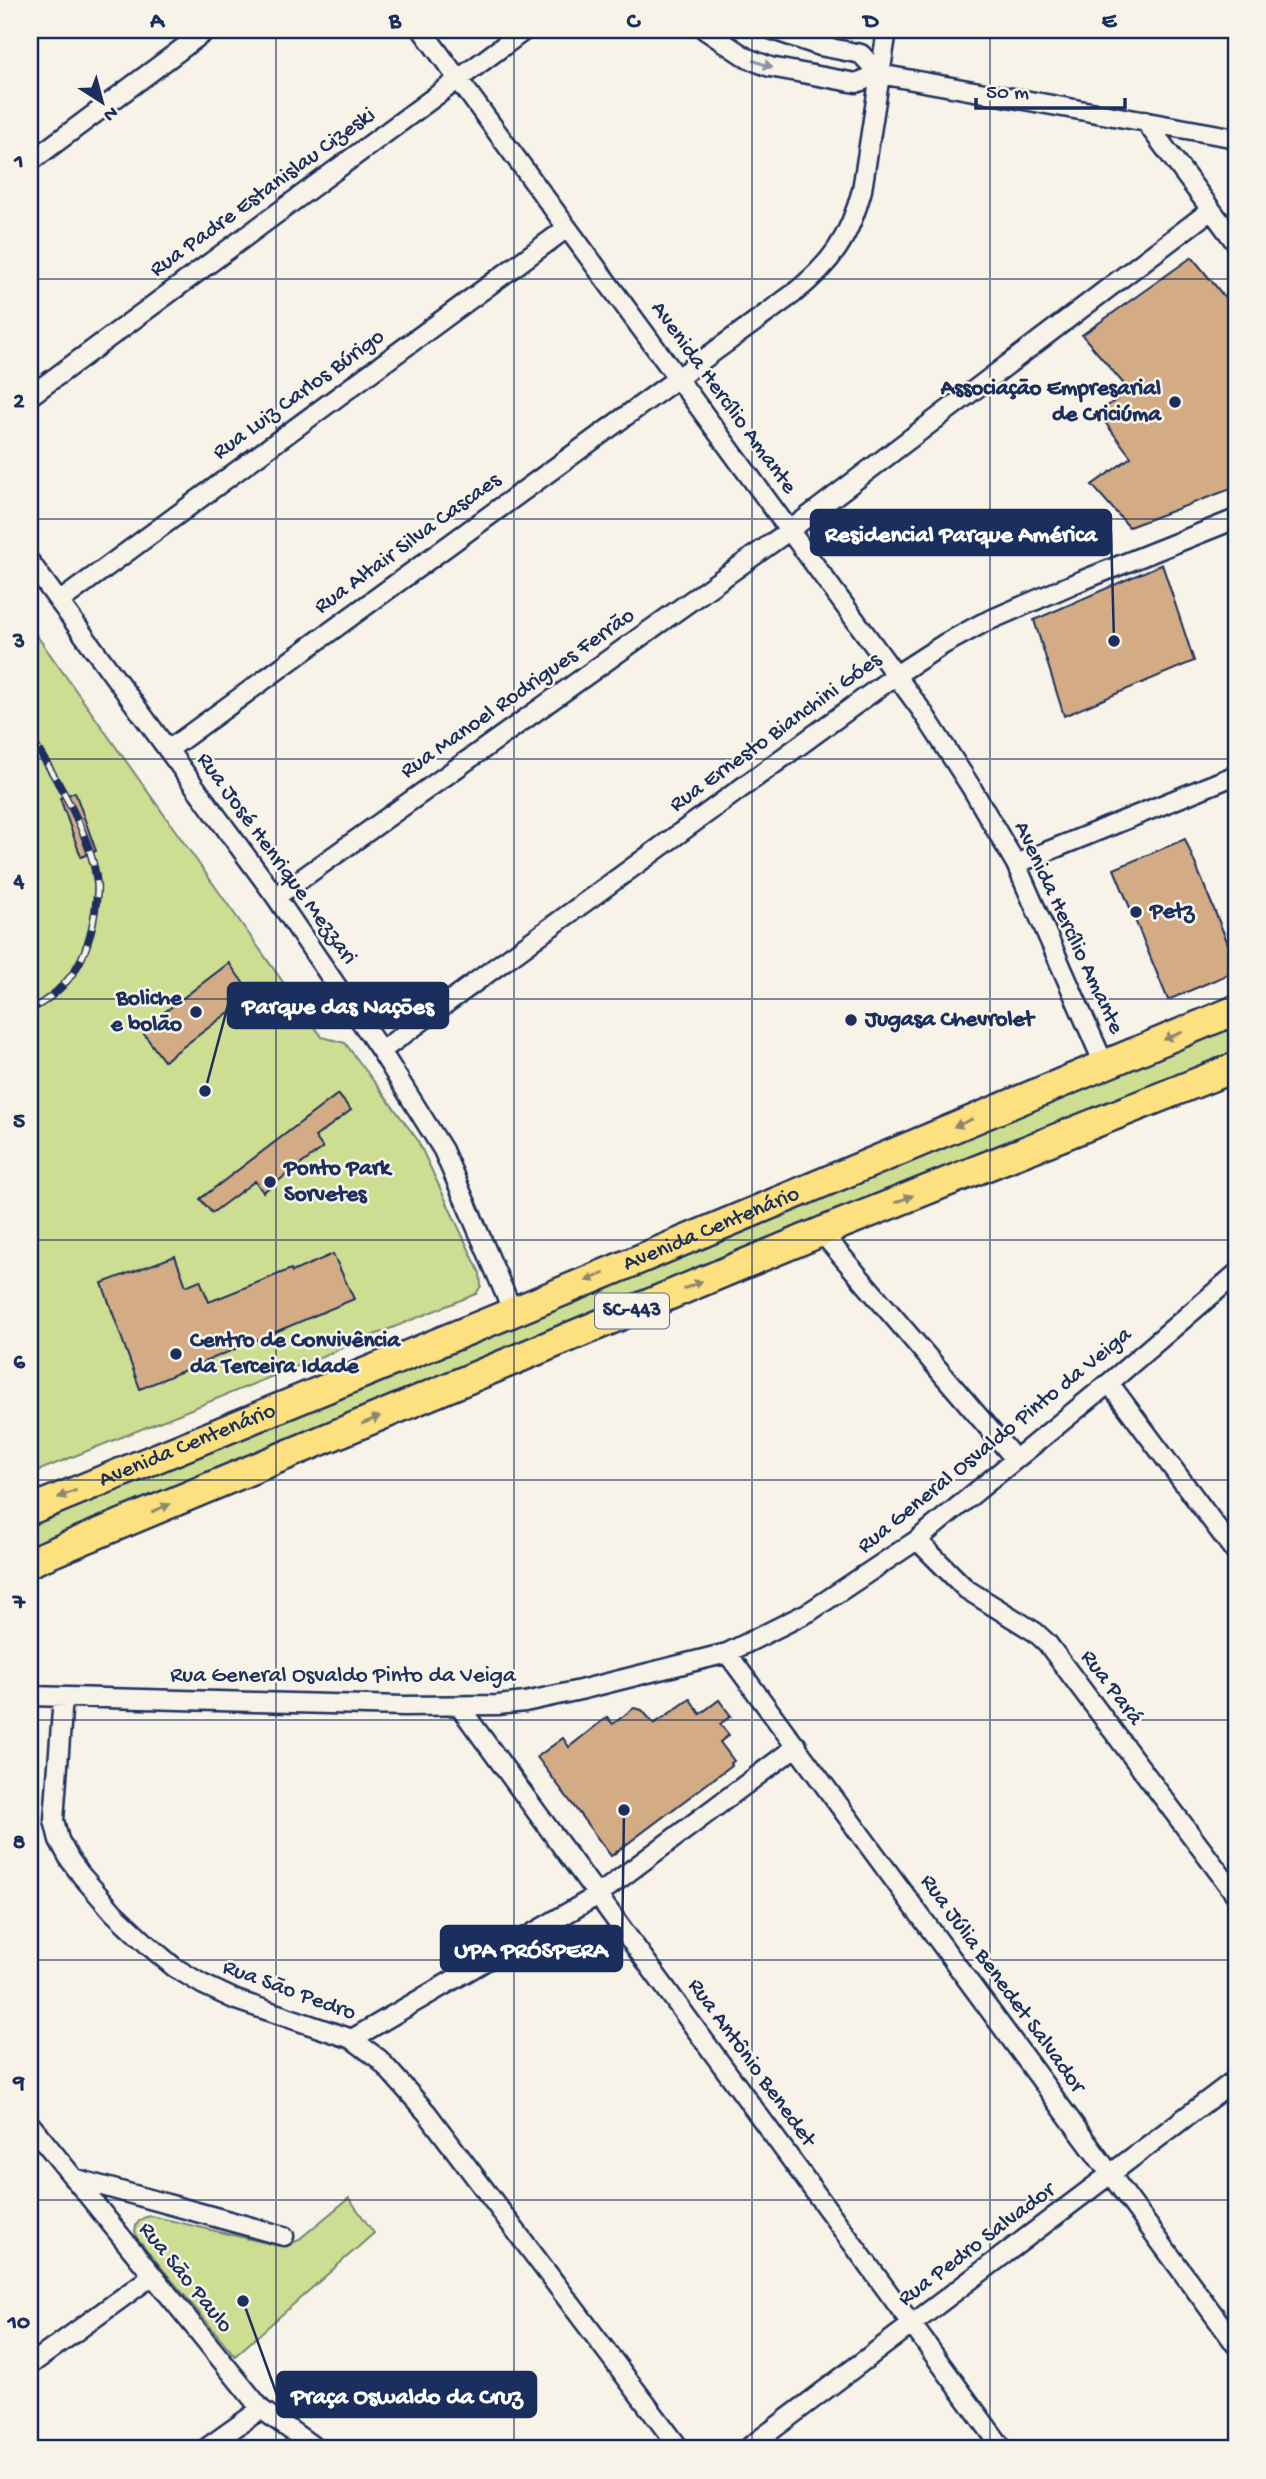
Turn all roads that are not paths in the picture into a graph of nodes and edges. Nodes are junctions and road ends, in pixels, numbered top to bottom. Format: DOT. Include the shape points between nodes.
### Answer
graph roads {
  1 [pos="207,30"];
  2 [pos="422,30"];
  3 [pos="525,30"];
  4 [pos="705,30"];
  5 [pos="773,30"];
  6 [pos="887,30"];
  7 [pos="879,74"];
  8 [pos="458,79"];
  9 [pos="1145,121"];
  10 [pos="1236,138"];
  11 [pos="30,162"];
  12 [pos="1212,210"];
  13 [pos="567,228"];
  14 [pos="1236,243"];
  15 [pos="677,378"];
  16 [pos="30,396"];
  17 [pos="1236,519"];
  18 [pos="790,530"];
  19 [pos="30,562"];
  20 [pos="59,602"];
  21 [pos="896,675"];
  22 [pos="168,750"];
  23 [pos="1236,775"];
  24 [pos="1016,864"];
  25 [pos="276,897"];
  26 [pos="1236,1010"];
  27 [pos="381,1051"];
  28 [pos="1104,1065"];
  29 [pos="1236,1067"];
  30 [pos="821,1231"];
  31 [pos="1236,1274"];
  32 [pos="513,1312"];
  33 [pos="1109,1383"];
  34 [pos="1015,1459"];
  35 [pos="30,1510"];
  36 [pos="917,1540"];
  37 [pos="1236,1553"];
  38 [pos="30,1562"];
  39 [pos="727,1653"];
  40 [pos="30,1696"];
  41 [pos="63,1697"];
  42 [pos="459,1706"];
  43 [pos="797,1746"];
  44 [pos="598,1895"];
  45 [pos="1236,1895"];
  46 [pos="352,2039"];
  47 [pos="1236,2079"];
  48 [pos="30,2124"];
  49 [pos="1111,2174"];
  50 [pos="73,2178"];
  51 [pos="284,2236"];
  52 [pos="152,2276"];
  53 [pos="912,2324"];
  54 [pos="1236,2345"];
  55 [pos="30,2365"];
  56 [pos="261,2409"];
  57 [pos="205,2449"];
  58 [pos="317,2449"];
  59 [pos="680,2449"];
  60 [pos="747,2449"];
  61 [pos="1003,2449"];
  1 -- 11 [label="street"];
  2 -- 8 [label="street, Avenida Hercílio Amante"];
  3 -- 8 [label="street, Rua Padre Estanislau Cizeski"];
  4 -- 7 [label="street, one-way" via="747,58 770,67 856,83"];
  5 -- 7 [label="street" via="861,54"];
  6 -- 7 [label="street, Rua Altair Silva Cascaes"];
  7 -- 9 [label="street"];
  7 -- 15 [label="street, Rua Altair Silva Cascaes" via="855,214 830,260 793,294"];
  8 -- 13 [label="street, Avenida Hercílio Amante"];
  8 -- 16 [label="street, Rua Padre Estanislau Cizeski"];
  9 -- 10 [label="street"];
  9 -- 12 [label="street"];
  12 -- 14 [label="street"];
  12 -- 18 [label="street"];
  13 -- 15 [label="street, Avenida Hercílio Amante"];
  13 -- 20 [label="street, Rua Luiz Carlos Búrigo"];
  15 -- 18 [label="street, Avenida Hercílio Amante"];
  15 -- 22 [label="street, Rua Altair Silva Cascaes"];
  17 -- 21 [label="street, Rua Ernesto Bianchini Góes" via="983,623"];
  18 -- 21 [label="street, Avenida Hercílio Amante"];
  18 -- 25 [label="street, Rua Manoel Rodrigues Ferrão"];
  19 -- 20 [label="street, Rua José Henrique Mezzari"];
  20 -- 22 [label="street, Rua José Henrique Mezzari"];
  21 -- 24 [label="street, Avenida Hercílio Amante"];
  21 -- 27 [label="street, Rua Ernesto Bianchini Góes"];
  22 -- 25 [label="street, Rua José Henrique Mezzari"];
  23 -- 24 [label="street"];
  24 -- 28 [label="street, Avenida Hercílio Amante"];
  25 -- 27 [label="street, Rua José Henrique Mezzari"];
  26 -- 28 [label="main road, Avenida Centenário, one-way"];
  27 -- 32 [label="street, Rua José Henrique Mezzari" via="443,1150"];
  28 -- 32 [label="main road, Avenida Centenário, one-way"];
  30 -- 29 [label="main road, Avenida Centenário / SC-443, one-way"];
  30 -- 34 [label="street"];
  38 -- 30 [label="main road, Avenida Centenário / SC-443, one-way"];
  31 -- 33 [label="street, Rua General Osvaldo Pinto da Veiga"];
  32 -- 35 [label="main road, Avenida Centenário, one-way"];
  33 -- 34 [label="street, Rua General Osvaldo Pinto da Veiga"];
  33 -- 37 [label="street"];
  34 -- 36 [label="street, Rua General Osvaldo Pinto da Veiga"];
  36 -- 39 [label="street, Rua General Osvaldo Pinto da Veiga" via="809,1612"];
  36 -- 45 [label="street, Rua Pará" via="966,1589 1047,1643"];
  39 -- 42 [label="street, Rua General Osvaldo Pinto da Veiga" via="526,1702"];
  39 -- 43 [label="street, Rua Júlia Benedet Salvador"];
  40 -- 41 [label="street, Rua General Osvaldo Pinto da Veiga"];
  41 -- 42 [label="street, Rua General Osvaldo Pinto da Veiga"];
  41 -- 46 [label="street, Rua São Pedro" via="54,1820 59,1840 81,1875 148,1945 202,1984"];
  42 -- 44 [label="street, Rua Antônio Benedet"];
  43 -- 44 [label="street"];
  43 -- 49 [label="street, Rua Júlia Benedet Salvador"];
  44 -- 46 [label="street"];
  44 -- 53 [label="street, Rua Antônio Benedet"];
  46 -- 59 [label="street, Rua São Pedro" via="379,2059 427,2113"];
  47 -- 49 [label="street, Rua Pedro Salvador"];
  48 -- 50 [label="street, Rua São Paulo"];
  49 -- 53 [label="street, Rua Pedro Salvador"];
  49 -- 54 [label="street, Rua Júlia Benedet Salvador"];
  50 -- 51 [label="street"];
  50 -- 52 [label="street, Rua São Paulo"];
  52 -- 55 [label="street"];
  52 -- 56 [label="street, Rua São Paulo"];
  53 -- 60 [label="street, Rua Pedro Salvador"];
  53 -- 61 [label="street, Rua Antônio Benedet"];
  56 -- 57 [label="street"];
  56 -- 58 [label="street, Rua São Paulo"];
}
